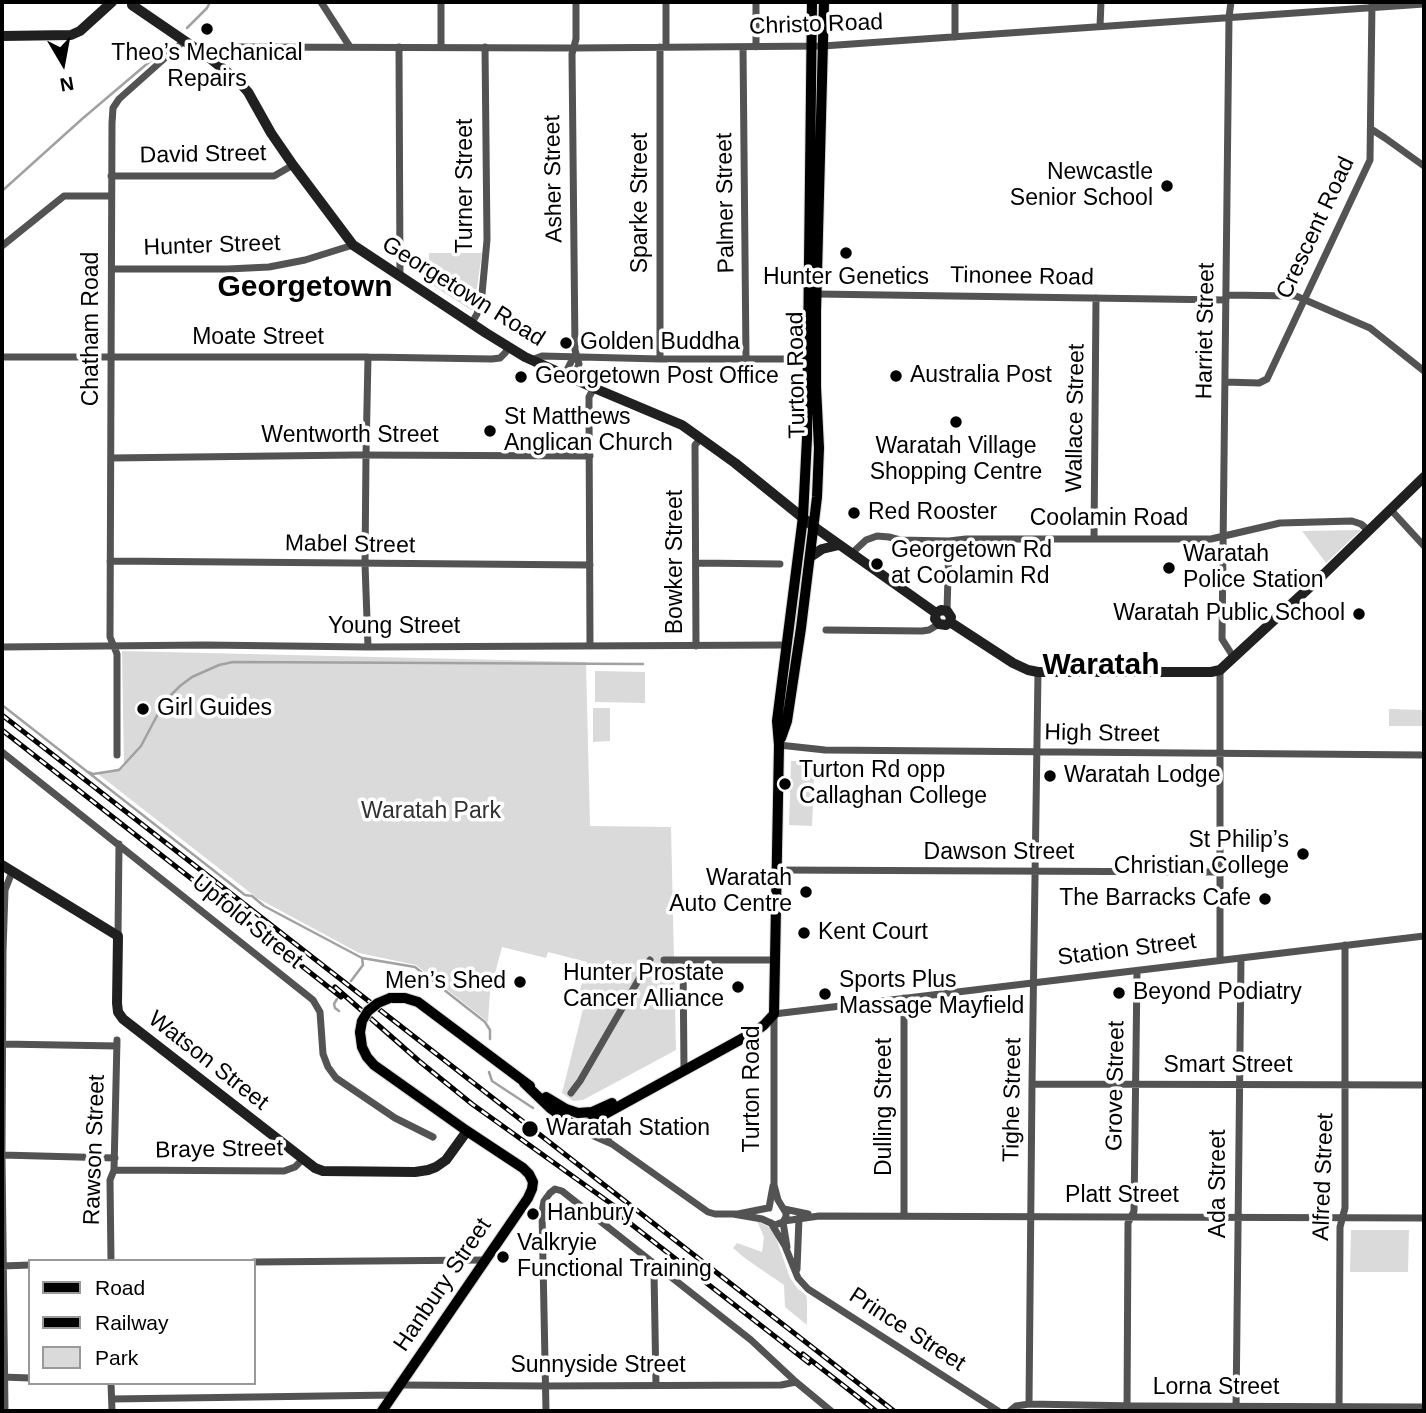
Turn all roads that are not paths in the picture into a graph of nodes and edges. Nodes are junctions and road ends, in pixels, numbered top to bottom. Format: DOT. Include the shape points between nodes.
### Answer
graph roads {
  1 [pos="113,2"];
  2 [pos="321,2"];
  3 [pos="441,2"];
  4 [pos="576,2"];
  5 [pos="666,2"];
  6 [pos="756,2"];
  7 [pos="812,2"];
  8 [pos="824,2"];
  9 [pos="955,2"];
  10 [pos="1101,2"];
  11 [pos="1231,2"];
  12 [pos="132,3"];
  13 [pos="1372,4"];
  14 [pos="1424,4"];
  15 [pos="103,12"];
  16 [pos="1229,17"];
  17 [pos="1100,26"];
  18 [pos="2,36"];
  19 [pos="955,37"];
  20 [pos="184,41"];
  21 [pos="817,46"];
  22 [pos="350,47"];
  23 [pos="399,47"];
  24 [pos="441,47"];
  25 [pos="485,47"];
  26 [pos="663,47"];
  27 [pos="743,47"];
  28 [pos="756,47"];
  29 [pos="574,48"];
  30 [pos="211,59"];
  31 [pos="1371,129"];
  32 [pos="293,166"];
  33 [pos="1424,166"];
  34 [pos="111,176"];
  35 [pos="111,196"];
  36 [pos="353,245"];
  37 [pos="2,246"];
  38 [pos="111,269"];
  39 [pos="400,277"];
  40 [pos="817,294"];
  41 [pos="1096,298"];
  42 [pos="1226,298"];
  43 [pos="1304,299"];
  44 [pos="471,324"];
  45 [pos="509,347"];
  46 [pos="576,356"];
  47 [pos="2,357"];
  48 [pos="111,357"];
  49 [pos="368,357"];
  50 [pos="746,358"];
  51 [pos="660,359"];
  52 [pos="807,359"];
  53 [pos="531,360"];
  54 [pos="1424,371"];
  55 [pos="569,376"];
  56 [pos="1225,382"];
  57 [pos="594,388"];
  58 [pos="701,438"];
  59 [pos="366,455"];
  60 [pos="590,456"];
  61 [pos="111,458"];
  62 [pos="1424,477"];
  63 [pos="1391,510"];
  64 [pos="803,517"];
  65 [pos="813,526"];
  66 [pos="1369,531"];
  67 [pos="1223,536"];
  68 [pos="1094,539"];
  69 [pos="949,541"];
  70 [pos="839,545"];
  71 [pos="1424,546"];
  72 [pos="850,554"];
  73 [pos="810,557"];
  74 [pos="110,561"];
  75 [pos="696,563"];
  76 [pos="366,564"];
  77 [pos="780,564"];
  78 [pos="590,565"];
  79 [pos="943,617"];
  80 [pos="826,630"];
  81 [pos="786,645"];
  82 [pos="114,646"];
  83 [pos="590,646"];
  84 [pos="696,646"];
  85 [pos="2,647"];
  86 [pos="368,647"];
  87 [pos="1234,658"];
  88 [pos="1215,671"];
  89 [pos="1038,672"];
  90 [pos="779,744"];
  91 [pos="2,752"];
  92 [pos="1038,752"];
  93 [pos="1221,754"];
  94 [pos="117,755"];
  95 [pos="1424,755"];
  96 [pos="119,844"];
  97 [pos="2,865"];
  98 [pos="777,870"];
  99 [pos="12,872"];
  100 [pos="1036,872"];
  101 [pos="1220,872"];
  102 [pos="118,936"];
  103 [pos="1424,936"];
  104 [pos="1345,945"];
  105 [pos="2,952"];
  106 [pos="1241,958"];
  107 [pos="650,960"];
  108 [pos="664,960"];
  109 [pos="683,960"];
  110 [pos="775,960"];
  111 [pos="1220,960"];
  112 [pos="1137,971"];
  113 [pos="1034,983"];
  114 [pos="904,998"];
  115 [pos="774,1014"];
  116 [pos="2,1044"];
  117 [pos="684,1069"];
  118 [pos="1032,1084"];
  119 [pos="1239,1084"];
  120 [pos="1135,1085"];
  121 [pos="1346,1085"];
  122 [pos="1424,1086"];
  123 [pos="570,1093"];
  124 [pos="560,1109"];
  125 [pos="594,1121"];
  126 [pos="579,1126"];
  127 [pos="467,1131"];
  128 [pos="432,1138"];
  129 [pos="612,1144"];
  130 [pos="2,1155"];
  131 [pos="115,1158"];
  132 [pos="303,1159"];
  133 [pos="114,1170"];
  134 [pos="774,1182"];
  135 [pos="769,1208"];
  136 [pos="783,1208"];
  137 [pos="733,1214"];
  138 [pos="819,1216"];
  139 [pos="904,1216"];
  140 [pos="1031,1216"];
  141 [pos="1131,1217"];
  142 [pos="1238,1217"];
  143 [pos="799,1218"];
  144 [pos="1342,1218"];
  145 [pos="1424,1218"];
  146 [pos="783,1222"];
  147 [pos="770,1223"];
  148 [pos="787,1251"];
  149 [pos="111,1259"];
  150 [pos="485,1260"];
  151 [pos="256,1262"];
  152 [pos="28,1265"];
  153 [pos="3,1266"];
  154 [pos="656,1266"];
  155 [pos="798,1277"];
  156 [pos="4,1377"];
  157 [pos="28,1378"];
  158 [pos="796,1382"];
  159 [pos="111,1385"];
  160 [pos="656,1385"];
  161 [pos="546,1386"];
  162 [pos="397,1390"];
  163 [pos="112,1399"];
  164 [pos="1029,1404"];
  165 [pos="1424,1407"];
  166 [pos="1127,1409"];
  167 [pos="1236,1409"];
  168 [pos="1339,1409"];
  169 [pos="5,1411"];
  170 [pos="112,1411"];
  171 [pos="382,1411"];
  172 [pos="546,1411"];
  173 [pos="831,1411"];
  174 [pos="998,1411"];
  175 [pos="1010,1411"];
  1 -- 15 [label="street"];
  2 -- 22 [label="street"];
  3 -- 24 [label="street"];
  4 -- 29 [label="street, Asher Street"];
  5 -- 26 [label="street, Sparke Street"];
  6 -- 28 [label="street"];
  7 -- 21 [label="main road, Turton Road"];
  8 -- 21 [label="main road, Turton Road"];
  9 -- 19 [label="street"];
  10 -- 17 [label="street"];
  11 -- 16 [label="street, Harriet Street"];
  12 -- 15 [label="street"];
  12 -- 20 [label="street, Georgetown Road"];
  13 -- 14 [label="street, Christo Road"];
  13 -- 16 [label="street, Christo Road"];
  13 -- 31 [label="street, Crescent Road"];
  15 -- 18 [label="street" via="71,35"];
  16 -- 17 [label="street, Christo Road"];
  16 -- 42 [label="street, Harriet Street"];
  17 -- 19 [label="street, Christo Road"];
  19 -- 21 [label="street, Christo Road"];
  20 -- 30 [label="street, Georgetown Road"];
  20 -- 34 [label="street, Chatham Road" via="113,108"];
  21 -- 28 [label="street, Christo Road"];
  21 -- 40 [label="main road, Turton Road"];
  21 -- 52 [label="main road, Turton Road"];
  22 -- 23 [label="street, Christo Road"];
  22 -- 30 [label="street, Christo Road" via="240,47"];
  23 -- 24 [label="street, Christo Road"];
  23 -- 39 [label="street"];
  24 -- 25 [label="street, Christo Road"];
  25 -- 29 [label="street, Christo Road"];
  25 -- 44 [label="street, Turner Street" via="487,240 482,294"];
  26 -- 27 [label="street, Christo Road"];
  26 -- 29 [label="street, Christo Road"];
  26 -- 51 [label="street, Sparke Street"];
  27 -- 28 [label="street, Christo Road"];
  27 -- 50 [label="street, Palmer Street"];
  29 -- 46 [label="street, Asher Street"];
  30 -- 32 [label="street, Georgetown Road" via="248,92"];
  31 -- 33 [label="street"];
  31 -- 43 [label="street, Crescent Road" via="1370,160"];
  32 -- 34 [label="street, David Street" via="274,176"];
  32 -- 36 [label="street, Georgetown Road"];
  34 -- 35 [label="street, Chatham Road"];
  35 -- 37 [label="street" via="64,196"];
  35 -- 38 [label="street, Chatham Road"];
  36 -- 38 [label="street, Hunter Street" via="269,267"];
  36 -- 39 [label="street, Georgetown Road"];
  38 -- 48 [label="street, Chatham Road"];
  39 -- 44 [label="street, Georgetown Road"];
  40 -- 41 [label="street, Tinonee Road"];
  40 -- 65 [label="main road, Turton Road" via="819,448"];
  41 -- 42 [label="street, Tinonee Road"];
  41 -- 68 [label="street, Wallace Street"];
  42 -- 43 [label="street, Tinonee Road"];
  42 -- 56 [label="street, Harriet Street"];
  43 -- 54 [label="street, Tinonee Road" via="1370,328"];
  43 -- 56 [label="street, Crescent Road" via="1267,379"];
  44 -- 45 [label="street, Georgetown Road"];
  45 -- 49 [label="street, Moate Street" via="500,358 492,359"];
  45 -- 53 [label="street, Georgetown Road"];
  46 -- 51 [label="street"];
  46 -- 53 [label="street"];
  46 -- 55 [label="street"];
  47 -- 48 [label="street, Moate Street"];
  48 -- 49 [label="street, Moate Street"];
  48 -- 61 [label="street, Chatham Road"];
  49 -- 59 [label="street"];
  50 -- 51 [label="street"];
  50 -- 52 [label="street"];
  52 -- 64 [label="main road, Turton Road"];
  53 -- 55 [label="street, Georgetown Road"];
  55 -- 57 [label="street, Georgetown Road"];
  56 -- 67 [label="street, Harriet Street"];
  57 -- 58 [label="street, Georgetown Road" via="682,425"];
  57 -- 60 [label="street" via="589,397"];
  58 -- 64 [label="street, Georgetown Road"];
  58 -- 75 [label="street, Bowker Street" via="695,445"];
  59 -- 60 [label="street, Wentworth Street"];
  59 -- 61 [label="street, Wentworth Street"];
  59 -- 76 [label="street"];
  60 -- 78 [label="street"];
  61 -- 74 [label="street, Chatham Road"];
  62 -- 63 [label="street"];
  63 -- 66 [label="street"];
  63 -- 71 [label="street"];
  64 -- 65 [label="street, Georgetown Road"];
  64 -- 81 [label="main road, Turton Road"];
  65 -- 70 [label="street, Georgetown Road"];
  65 -- 73 [label="main road, Turton Road"];
  66 -- 67 [label="street, Coolamin Road" via="1352,521 1280,523"];
  66 -- 87 [label="street"];
  67 -- 68 [label="street, Coolamin Road"];
  67 -- 87 [label="street, Harriet Street" via="1222,639"];
  68 -- 69 [label="street, Coolamin Road"];
  69 -- 72 [label="street, Coolamin Road" via="877,536"];
  69 -- 79 [label="street"];
  70 -- 72 [label="street, Georgetown Road"];
  70 -- 73 [label="street"];
  72 -- 79 [label="street, Georgetown Road"];
  73 -- 90 [label="main road, Turton Road" via="787,722"];
  74 -- 76 [label="street, Mabel Street"];
  74 -- 82 [label="street, Chatham Road" via="110,637"];
  75 -- 77 [label="street"];
  75 -- 84 [label="street, Bowker Street"];
  76 -- 78 [label="street, Mabel Street"];
  76 -- 86 [label="street"];
  78 -- 83 [label="street"];
  79 -- 80 [label="street" via="922,631"];
  79 -- 89 [label="street, Georgetown Road" via="1013,663"];
  81 -- 84 [label="street, Young Street"];
  81 -- 90 [label="main road, Turton Road" via="777,720"];
  82 -- 85 [label="street, Young Street"];
  82 -- 86 [label="street, Young Street"];
  82 -- 94 [label="street, Chatham Road"];
  83 -- 84 [label="street, Young Street"];
  83 -- 86 [label="street, Young Street"];
  87 -- 88 [label="street"];
  88 -- 89 [label="street, Georgetown Road"];
  88 -- 93 [label="street"];
  89 -- 92 [label="street, Tighe Street"];
  90 -- 92 [label="street, High Street" via="825,750"];
  90 -- 98 [label="main road, Turton Road"];
  91 -- 96 [label="street, Upfold Street"];
  92 -- 93 [label="street, High Street"];
  92 -- 100 [label="street, Tighe Street"];
  93 -- 95 [label="street, High Street"];
  93 -- 101 [label="street"];
  96 -- 102 [label="street"];
  96 -- 128 [label="street, Upfold Street" via="316,1003 324,1059 340,1082"];
  97 -- 99 [label="street"];
  98 -- 100 [label="street, Dawson Street"];
  98 -- 110 [label="main road, Turton Road"];
  99 -- 102 [label="street"];
  99 -- 105 [label="street" via="5,890"];
  100 -- 101 [label="street, Dawson Street"];
  100 -- 113 [label="street, Tighe Street"];
  101 -- 111 [label="street"];
  102 -- 132 [label="street, Watson Street" via="117,1003 123,1019"];
  103 -- 104 [label="street, Station Street"];
  104 -- 106 [label="street, Station Street"];
  104 -- 121 [label="street, Alfred Street"];
  105 -- 116 [label="street"];
  106 -- 111 [label="street, Station Street"];
  106 -- 119 [label="street, Ada Street"];
  107 -- 123 [label="street"];
  108 -- 109 [label="street"];
  109 -- 110 [label="street"];
  109 -- 117 [label="street"];
  110 -- 115 [label="main road, Turton Road"];
  111 -- 112 [label="street, Station Street"];
  112 -- 113 [label="street, Station Street"];
  112 -- 120 [label="street, Grove Street"];
  113 -- 114 [label="street, Station Street"];
  113 -- 118 [label="street, Tighe Street"];
  114 -- 115 [label="street, Station Street"];
  114 -- 139 [label="street, Dulling Street"];
  115 -- 117 [label="main road" via="756,1031"];
  115 -- 134 [label="street, Turton Road"];
  116 -- 130 [label="street"];
  116 -- 131 [label="street, Rawson Street" via="117,1043"];
  117 -- 124 [label="main road" via="596,1110"];
  117 -- 125 [label="main road"];
  118 -- 120 [label="street, Smart Street"];
  118 -- 140 [label="street, Tighe Street"];
  119 -- 120 [label="street, Smart Street"];
  119 -- 121 [label="street, Smart Street"];
  119 -- 142 [label="street, Ada Street"];
  120 -- 141 [label="street, Grove Street"];
  121 -- 122 [label="street, Smart Street"];
  121 -- 144 [label="street, Alfred Street"];
  124 -- 125 [label="main road"];
  124 -- 126 [label="main road"];
  124 -- 127 [label="main road, bridge" via="418,1002 390,998 377,1003 362,1021 366,1057"];
  125 -- 126 [label="main road"];
  125 -- 129 [label="street"];
  126 -- 129 [label="street"];
  127 -- 132 [label="street, Braye Street" via="443,1162 424,1171 323,1171"];
  127 -- 150 [label="main road, Hanbury Street" via="523,1168 532,1180 528,1198"];
  129 -- 137 [label="street" via="705,1211"];
  130 -- 131 [label="street"];
  130 -- 153 [label="street"];
  131 -- 133 [label="street, Rawson Street"];
  132 -- 133 [label="street, Braye Street" via="284,1171"];
  133 -- 149 [label="street, Rawson Street" via="110,1180"];
  134 -- 135 [label="street, Turton Road"];
  134 -- 136 [label="street, Turton Road"];
  135 -- 136 [label="street"];
  135 -- 137 [label="street"];
  135 -- 147 [label="street" via="766,1217"];
  136 -- 138 [label="street, Platt Street"];
  136 -- 146 [label="street"];
  137 -- 147 [label="street"];
  138 -- 139 [label="street, Platt Street"];
  138 -- 143 [label="street, Platt Street"];
  139 -- 140 [label="street, Platt Street"];
  140 -- 141 [label="street, Platt Street"];
  140 -- 164 [label="street, Tighe Street"];
  141 -- 142 [label="street, Platt Street"];
  141 -- 166 [label="street, Grove Street"];
  142 -- 144 [label="street, Platt Street"];
  142 -- 167 [label="street, Ada Street"];
  143 -- 146 [label="street, Platt Street"];
  143 -- 155 [label="street"];
  144 -- 145 [label="street, Platt Street"];
  144 -- 168 [label="street, Alfred Street"];
  146 -- 147 [label="street"];
  146 -- 148 [label="street, Prince Street"];
  147 -- 148 [label="street, Prince Street"];
  148 -- 155 [label="street, Prince Street"];
  150 -- 151 [label="street"];
  150 -- 162 [label="main road, Hanbury Street"];
  152 -- 153 [label="street"];
  153 -- 156 [label="street"];
  154 -- 158 [label="street" via="751,1340"];
  154 -- 160 [label="street"];
  154 -- 161 [label="street" via="562,1191 550,1193 542,1212"];
  155 -- 174 [label="street, Prince Street" via="811,1291"];
  156 -- 157 [label="street"];
  156 -- 169 [label="street"];
  158 -- 160 [label="street, Sunnyside Street"];
  158 -- 173 [label="street"];
  159 -- 163 [label="street"];
  160 -- 161 [label="street, Sunnyside Street"];
  161 -- 162 [label="street, Sunnyside Street"];
  161 -- 172 [label="street"];
  162 -- 163 [label="street, Sunnyside Street"];
  162 -- 171 [label="main road, Hanbury Street"];
  163 -- 170 [label="street"];
  164 -- 166 [label="street, Lorna Street"];
  164 -- 175 [label="street, Lorna Street"];
  165 -- 168 [label="street, Lorna Street"];
  166 -- 167 [label="street, Lorna Street"];
  167 -- 168 [label="street, Lorna Street"];
}
